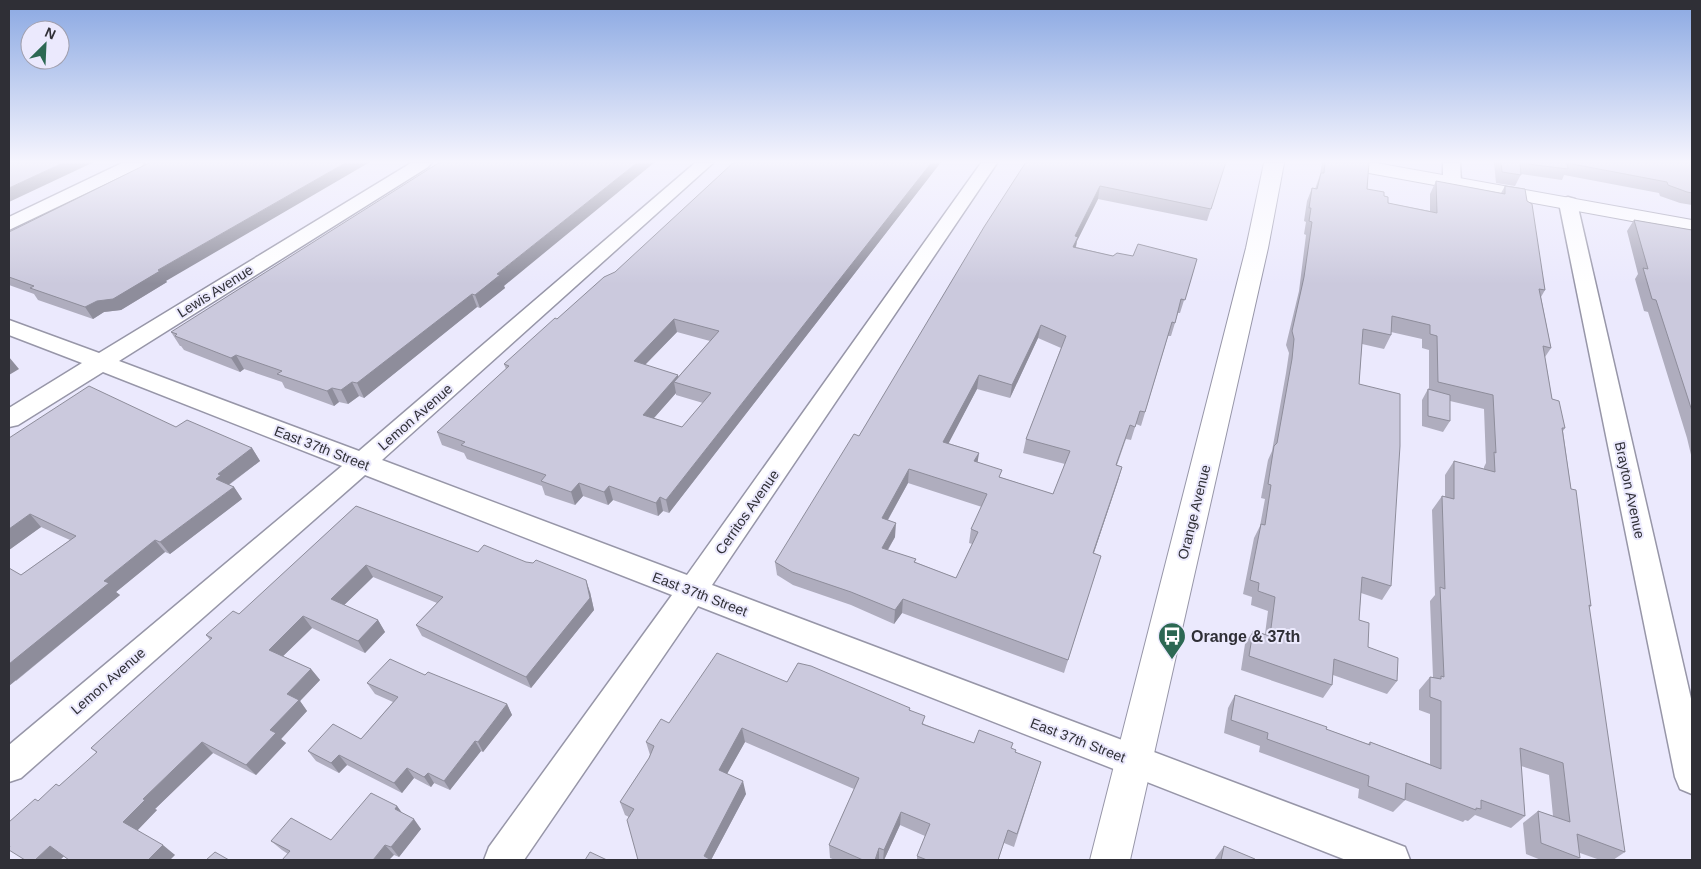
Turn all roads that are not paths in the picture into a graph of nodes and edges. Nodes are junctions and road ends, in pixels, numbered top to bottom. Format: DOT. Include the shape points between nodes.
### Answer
graph roads {
  1 [pos="1568,203"];
  2 [pos="51,204"];
  3 [pos="355,204"];
  4 [pos="658,204"];
  5 [pos="960,204"];
  6 [pos="1266,204"];
  7 [pos="1571,204"];
  8 [pos="9,224"];
  9 [pos="1692,226"];
  10 [pos="9,327"];
  11 [pos="101,362"];
  12 [pos="9,419"];
  13 [pos="361,464"];
  14 [pos="692,591"];
  15 [pos="1133,761"];
  16 [pos="9,766"];
  17 [pos="1692,777"];
  18 [pos="502,860"];
  19 [pos="1110,860"];
  20 [pos="1392,860"];
  1 -- 17 [label="street, Brayton Avenue"];
  2 -- 8 [label="street"];
  3 -- 11 [label="street, Lewis Avenue"];
  4 -- 13 [label="street, Lemon Avenue"];
  5 -- 14 [label="street, Cerritos Avenue"];
  6 -- 15 [label="street, Orange Avenue"];
  7 -- 9 [label="street"];
  10 -- 11 [label="street, East 37th Street"];
  11 -- 12 [label="street, Lewis Avenue"];
  11 -- 13 [label="street, East 37th Street"];
  13 -- 14 [label="street, East 37th Street"];
  13 -- 16 [label="street, Lemon Avenue"];
  14 -- 15 [label="street, East 37th Street"];
  14 -- 18 [label="street, Cerritos Avenue"];
  15 -- 19 [label="street, Orange Avenue"];
  15 -- 20 [label="street, East 37th Street"];
}
